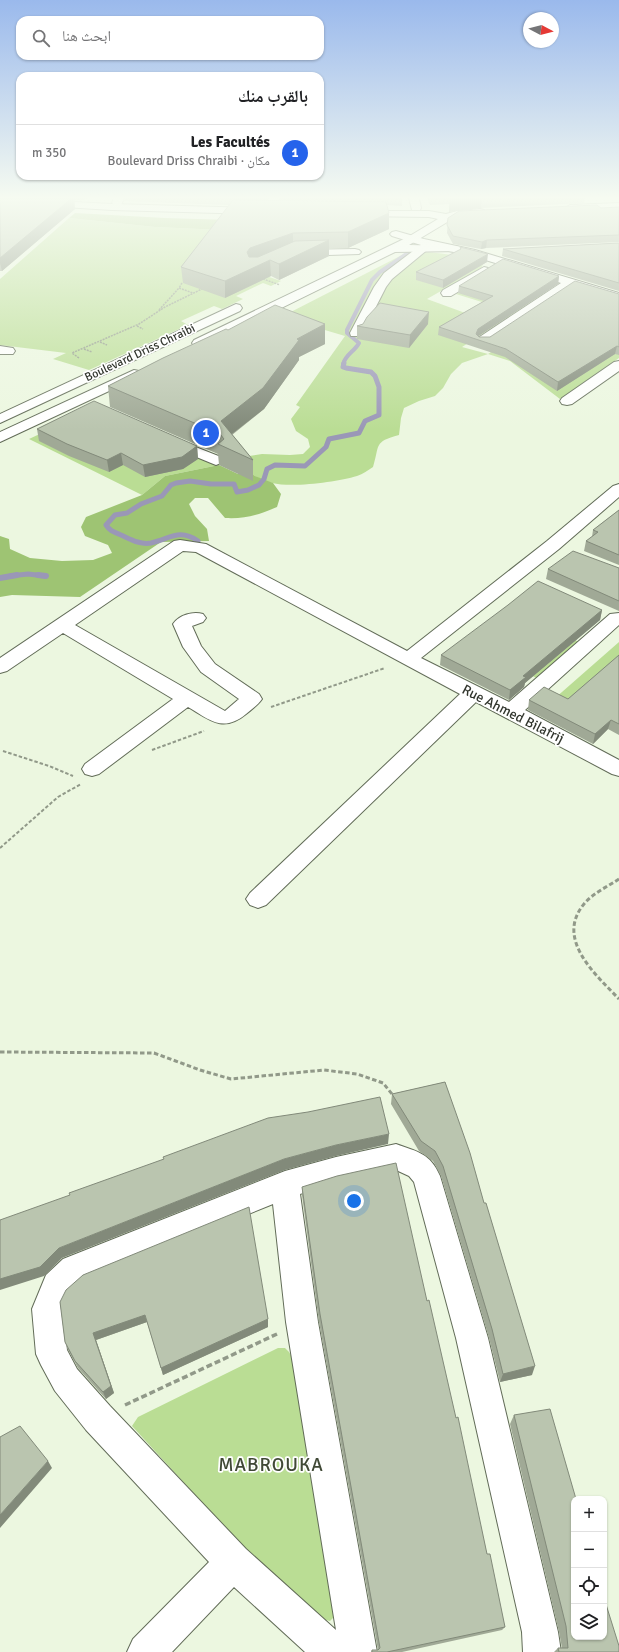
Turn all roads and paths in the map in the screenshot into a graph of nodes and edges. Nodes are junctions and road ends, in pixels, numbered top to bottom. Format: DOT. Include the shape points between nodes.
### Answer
graph roads {
  1 [pos="328,275"];
  2 [pos="389,275"];
  3 [pos="477,275"];
  4 [pos="543,275"];
  5 [pos="261,278"];
  6 [pos="182,283"];
  7 [pos="570,284"];
  8 [pos="283,286"];
  9 [pos="208,287"];
  10 [pos="179,288"];
  11 [pos="194,293"];
  12 [pos="447,293"];
  13 [pos="619,297"];
  14 [pos="162,306"];
  15 [pos="165,307"];
  16 [pos="156,313"];
  17 [pos="136,325"];
  18 [pos="143,329"];
  19 [pos="356,333"];
  20 [pos="99,341"];
  21 [pos="483,341"];
  22 [pos="107,345"];
  23 [pos="84,348"];
  24 [pos="187,349"];
  25 [pos="92,352"];
  26 [pos="79,358"];
  27 [pos="619,365"];
  28 [pos="145,368"];
  29 [pos="83,398"];
  30 [pos="566,401"];
  31 [pos="96,405"];
  32 [pos="0,419"];
  33 [pos="159,436"];
  34 [pos="0,438"];
  35 [pos="216,460"];
  36 [pos="619,489"];
  37 [pos="613,617"];
  38 [pos="197,618"];
  39 [pos="62,625"];
  40 [pos="408,659"];
  41 [pos="0,667"];
  42 [pos="473,693"];
  43 [pos="187,698"];
  44 [pos="267,708"];
  45 [pos="511,711"];
  46 [pos="207,730"];
  47 [pos="2,751"];
  48 [pos="149,751"];
  49 [pos="619,769"];
  50 [pos="85,776"];
  51 [pos="0,848"];
  52 [pos="619,879"];
  53 [pos="258,899"];
  54 [pos="619,999"];
  55 [pos="0,1052"];
  56 [pos="392,1094"];
  57 [pos="285,1185"];
  58 [pos="302,1322"];
  59 [pos="98,1418"];
  60 [pos="233,1562"];
  61 [pos="146,1652"];
  62 [pos="333,1652"];
  63 [pos="358,1652"];
  64 [pos="542,1652"];
  1 -- 24 [label="street, Boulevard Driss Chraibi"];
  2 -- 19 [label="street" via="380,287"];
  3 -- 12 [label="street"];
  4 -- 7 [label="street"];
  5 -- 8 [label="path"];
  6 -- 10 [label="path"];
  7 -- 13 [label="street"];
  7 -- 21 [label="street"];
  8 -- 32 [label="street, Boulevard Driss Chraibi"];
  9 -- 11 [label="path"];
  10 -- 11 [label="path"];
  10 -- 14 [label="path"];
  11 -- 15 [label="path"];
  14 -- 15 [label="path"];
  14 -- 16 [label="path"];
  15 -- 16 [label="path"];
  16 -- 17 [label="path"];
  17 -- 18 [label="path"];
  17 -- 20 [label="path"];
  20 -- 22 [label="path"];
  20 -- 23 [label="path"];
  23 -- 25 [label="path"];
  23 -- 26 [label="path" via="72,353"];
  27 -- 30 [label="street"];
  28 -- 29 [label="street, Boulevard Driss Chraibi"];
  29 -- 31 [label="street"];
  29 -- 34 [label="street, Boulevard Driss Chraibi"];
  33 -- 35 [label="street"];
  36 -- 40 [label="street" via="560,548 524,577"];
  37 -- 45 [label="street"];
  38 -- 43 [label="street" via="182,624 192,647 208,668 252,698 231,716 221,718"];
  39 -- 40 [label="street, Rue Ahmed Bilafrij" via="180,545 189,545 200,548"];
  39 -- 41 [label="street, Rue Ahmed Bilafrij"];
  39 -- 43 [label="street"];
  40 -- 42 [label="street, Rue Ahmed Bilafrij"];
  40 -- 44 [label="path"];
  42 -- 45 [label="street, Rue Ahmed Bilafrij"];
  42 -- 53 [label="street"];
  43 -- 50 [label="street"];
  45 -- 49 [label="street, Rue Ahmed Bilafrij"];
  46 -- 48 [label="path"];
  47 -- 50 [label="path"];
  50 -- 51 [label="path"];
  52 -- 54 [label="path" via="583,905 575,917 573,928 578,952 586,965"];
  55 -- 56 [label="path" via="154,1053 231,1079 316,1070 337,1071 357,1074 383,1083"];
  57 -- 58 [label="street"];
  57 -- 59 [label="street" via="74,1270 57,1286 47,1309 52,1354 66,1380"];
  57 -- 64 [label="street" via="336,1170 396,1157 420,1167 426,1176 472,1338 540,1632"];
  58 -- 59 [label="path"];
  58 -- 63 [label="street"];
  59 -- 60 [label="street"];
  60 -- 61 [label="street"];
  60 -- 62 [label="street"];
}
